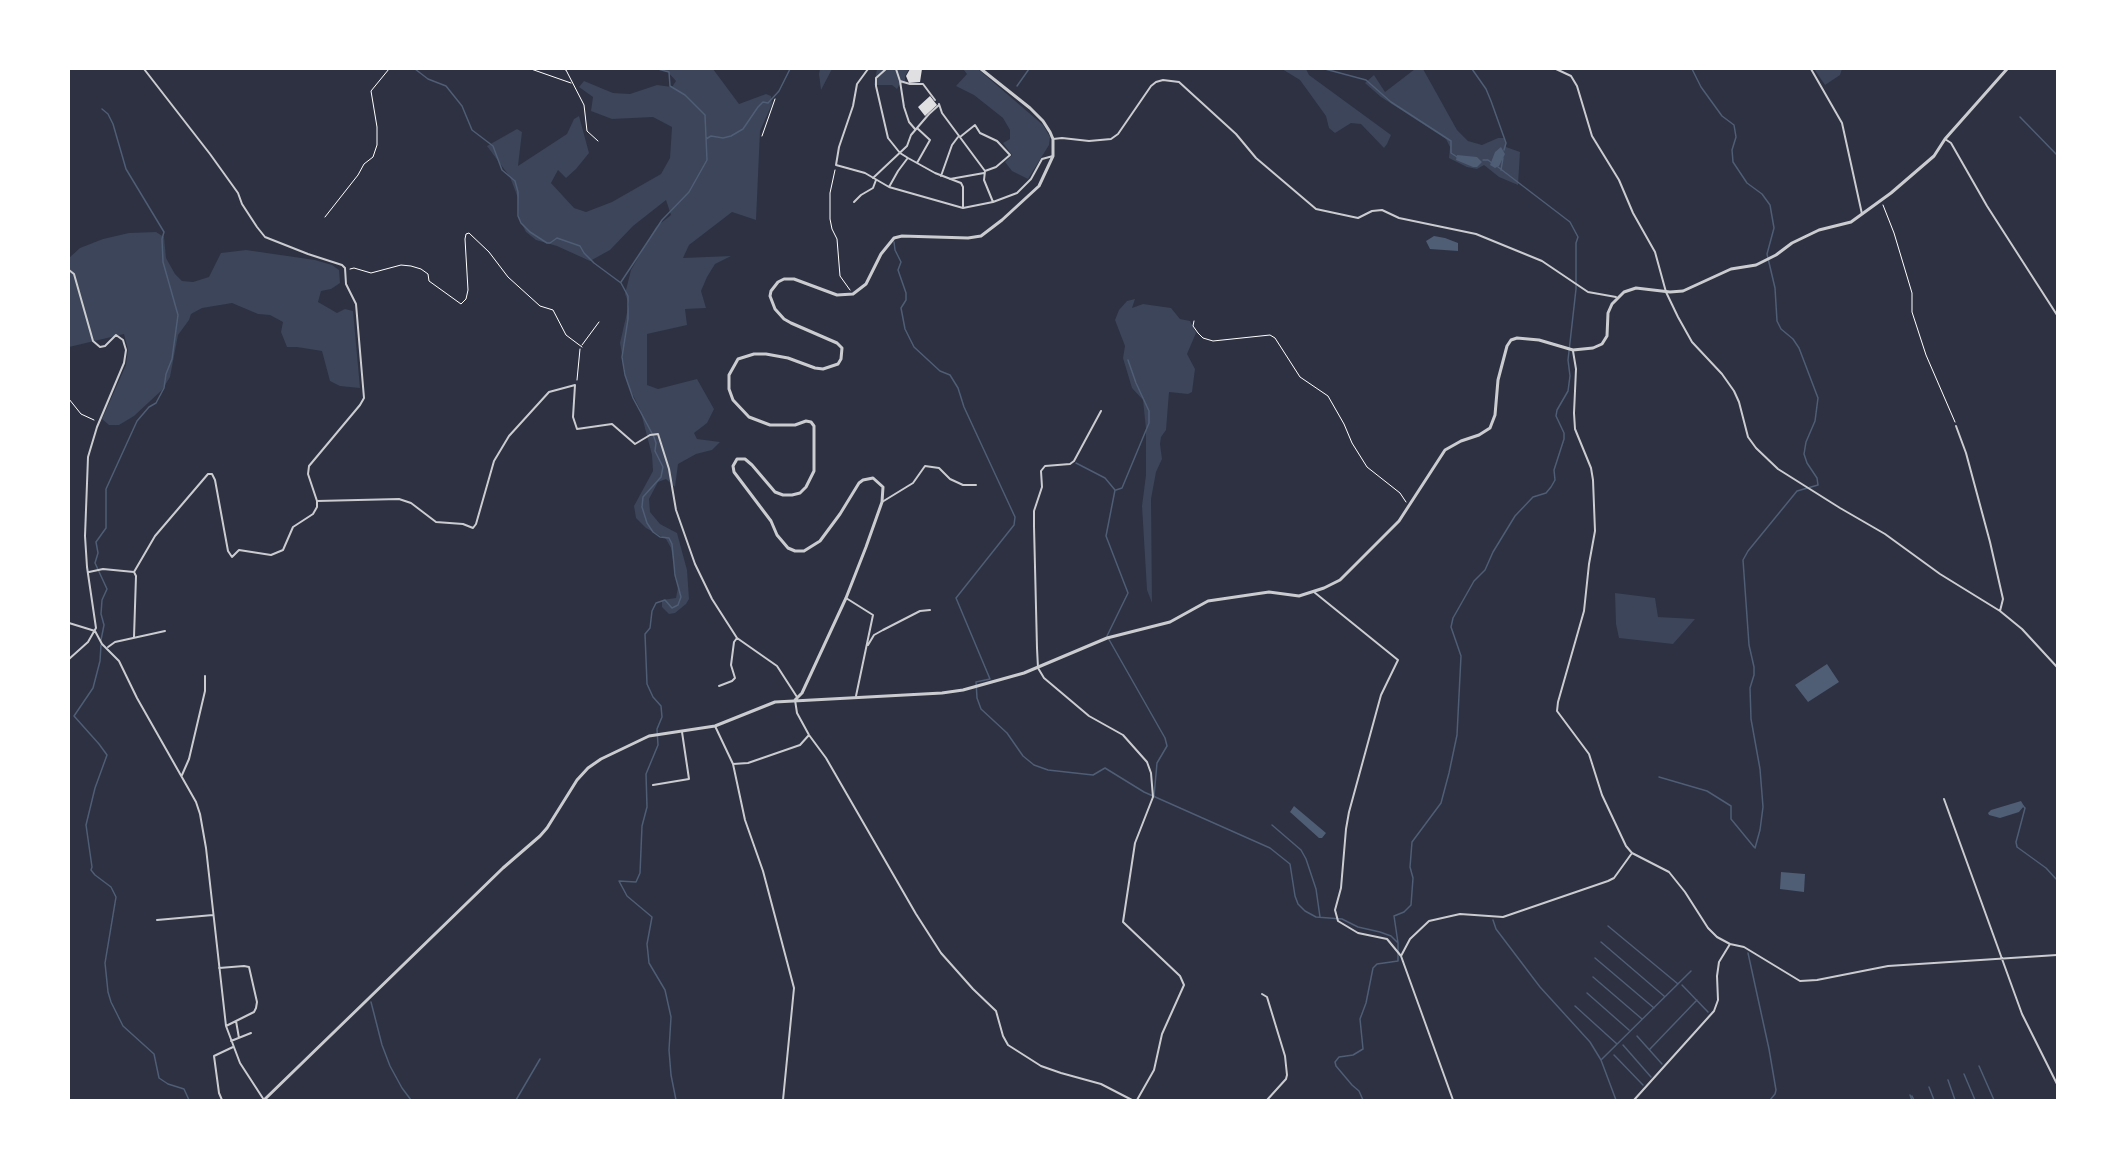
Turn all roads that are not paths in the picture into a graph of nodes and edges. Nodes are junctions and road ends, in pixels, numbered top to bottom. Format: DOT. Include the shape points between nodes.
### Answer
graph roads {
  1 [pos="144,69"];
  2 [pos="868,69"];
  3 [pos="886,69"];
  4 [pos="896,69"];
  5 [pos="981,69"];
  6 [pos="1556,69"];
  7 [pos="1810,69"];
  8 [pos="2007,69"];
  9 [pos="900,81"];
  10 [pos="935,100"];
  11 [pos="916,129"];
  12 [pos="958,136"];
  13 [pos="1053,139"];
  14 [pos="1945,139"];
  15 [pos="900,153"];
  16 [pos="1053,156"];
  17 [pos="908,158"];
  18 [pos="918,164"];
  19 [pos="984,172"];
  20 [pos="941,176"];
  21 [pos="873,178"];
  22 [pos="950,179"];
  23 [pos="876,180"];
  24 [pos="889,187"];
  25 [pos="854,202"];
  26 [pos="993,202"];
  27 [pos="963,208"];
  28 [pos="1862,215"];
  29 [pos="69,270"];
  30 [pos="1666,292"];
  31 [pos="1616,297"];
  32 [pos="2057,315"];
  33 [pos="1573,350"];
  34 [pos="1101,411"];
  35 [pos="1956,426"];
  36 [pos="976,485"];
  37 [pos="317,501"];
  38 [pos="882,502"];
  39 [pos="88,572"];
  40 [pos="134,573"];
  41 [pos="1314,592"];
  42 [pos="846,598"];
  43 [pos="930,610"];
  44 [pos="2001,611"];
  45 [pos="69,623"];
  46 [pos="95,631"];
  47 [pos="165,631"];
  48 [pos="134,638"];
  49 [pos="737,638"];
  50 [pos="106,648"];
  51 [pos="866,648"];
  52 [pos="71,658"];
  53 [pos="2057,667"];
  54 [pos="1038,668"];
  55 [pos="205,676"];
  56 [pos="719,686"];
  57 [pos="856,696"];
  58 [pos="796,699"];
  59 [pos="715,726"];
  60 [pos="682,732"];
  61 [pos="809,735"];
  62 [pos="733,764"];
  63 [pos="181,776"];
  64 [pos="653,785"];
  65 [pos="1944,800"];
  66 [pos="1632,853"];
  67 [pos="213,915"];
  68 [pos="157,920"];
  69 [pos="1730,944"];
  70 [pos="2057,955"];
  71 [pos="1401,956"];
  72 [pos="2003,960"];
  73 [pos="219,968"];
  74 [pos="1262,994"];
  75 [pos="236,1021"];
  76 [pos="226,1026"];
  77 [pos="251,1033"];
  78 [pos="239,1038"];
  79 [pos="231,1041"];
  80 [pos="233,1047"];
  81 [pos="2057,1084"];
  82 [pos="222,1100"];
  83 [pos="264,1100"];
  84 [pos="783,1100"];
  85 [pos="1132,1100"];
  86 [pos="1137,1100"];
  87 [pos="1267,1100"];
  88 [pos="1453,1100"];
  89 [pos="1634,1100"];
  1 -- 37 [label="street" via="210,154 265,237 342,265 346,271 346,284 356,304 364,398 309,466"];
  2 -- 21 [label="street" via="856,84 836,165"];
  3 -- 15 [label="street" via="876,78 876,86 885,130"];
  4 -- 9 [label="street"];
  5 -- 13 [label="street" via="1043,121"];
  6 -- 30 [label="street" via="1570,76 1577,86 1592,136 1655,252"];
  7 -- 28 [label="street" via="1842,123"];
  8 -- 14 [label="street"];
  9 -- 10 [label="street" via="923,84"];
  9 -- 11 [label="street" via="904,107"];
  11 -- 12 [label="street" via="939,104"];
  11 -- 15 [label="street"];
  11 -- 18 [label="street" via="930,140"];
  12 -- 19 [label="street"];
  12 -- 19 [label="street" via="975,125 1010,155"];
  12 -- 20 [label="street"];
  13 -- 16 [label="street"];
  13 -- 31 [label="street" via="1111,139 1151,86 1163,80 1179,82 1236,134 1256,158 1316,209 1358,218 1382,210 1399,218 1476,234 1542,261 1588,292"];
  14 -- 28 [label="street" via="1934,156"];
  14 -- 32 [label="street"];
  15 -- 17 [label="street"];
  15 -- 21 [label="street"];
  16 -- 26 [label="street" via="1042,159 1017,194"];
  16 -- 38 [label="street" via="1039,186 981,236 894,238 866,284 853,294 837,295 794,279 778,282 770,296 775,309 791,323 837,343 842,348 838,364 823,369 788,358 753,354 738,359 729,375 733,400 749,417 776,426 806,421 815,429 814,471 800,493 783,495 768,486 745,459 737,459 733,464 788,548 804,551 820,541 863,480 873,478 883,487"];
  17 -- 18 [label="street"];
  17 -- 24 [label="street"];
  18 -- 20 [label="street"];
  19 -- 22 [label="street"];
  19 -- 26 [label="street"];
  20 -- 22 [label="street"];
  21 -- 23 [label="street"];
  22 -- 27 [label="street" via="963,187"];
  23 -- 24 [label="street"];
  23 -- 25 [label="street" via="873,188"];
  24 -- 27 [label="street"];
  26 -- 27 [label="street"];
  28 -- 30 [label="street" via="1792,243 1756,265 1731,269 1683,291"];
  29 -- 39 [label="street" via="74,274 93,341 105,346 116,335 123,340 126,350 88,457"];
  30 -- 31 [label="street" via="1636,288"];
  30 -- 44 [label="street" via="1692,342 1734,391 1748,437 1768,460"];
  31 -- 33 [label="street" via="1608,313 1602,344"];
  33 -- 41 [label="street" via="1539,340 1512,340 1498,380 1490,428 1445,450 1392,529 1340,579"];
  33 -- 66 [label="street" via="1575,429 1593,480 1595,531 1584,611 1557,711 1589,754 1602,795"];
  34 -- 54 [label="street" via="1075,459 1070,464 1045,466 1041,471 1042,487 1034,511"];
  35 -- 44 [label="street" via="1990,542 2003,599"];
  36 -- 38 [label="street" via="963,485 939,468 926,466 913,483"];
  37 -- 40 [label="street" via="313,514 293,527 283,550 271,555 240,549 232,556 215,480 208,474 155,536"];
  37 -- 49 [label="street" via="399,499 436,522 473,528 494,461 509,436 549,392 575,385 576,429 612,424 635,444 655,433 695,564"];
  38 -- 42 [label="street"];
  39 -- 40 [label="street" via="103,569"];
  39 -- 46 [label="street"];
  40 -- 48 [label="street"];
  41 -- 54 [label="street" via="1290,596 1269,592 1208,602 1170,622 1107,638"];
  41 -- 71 [label="street" via="1398,660 1381,695 1350,812 1335,910 1338,921 1358,933 1387,939"];
  42 -- 51 [label="street" via="873,615"];
  42 -- 58 [label="street"];
  43 -- 51 [label="street" via="920,610 874,635"];
  44 -- 53 [label="street"];
  45 -- 46 [label="street"];
  46 -- 50 [label="street"];
  46 -- 52 [label="street"];
  47 -- 48 [label="street"];
  48 -- 50 [label="street"];
  49 -- 56 [label="street" via="731,665 735,678"];
  49 -- 58 [label="street" via="774,662"];
  50 -- 63 [label="street" via="119,661"];
  51 -- 57 [label="street"];
  54 -- 57 [label="street" via="953,692"];
  54 -- 86 [label="street" via="1044,678 1089,716 1123,735 1147,762 1151,773 1153,797 1135,843 1123,922 1180,976 1184,985 1162,1034 1154,1071"];
  55 -- 63 [label="street" via="189,759"];
  57 -- 58 [label="street"];
  58 -- 59 [label="street" via="775,702"];
  58 -- 61 [label="street" via="797,713"];
  59 -- 60 [label="street"];
  59 -- 62 [label="street"];
  60 -- 64 [label="street" via="689,779"];
  60 -- 83 [label="street" via="638,740 588,768 548,828"];
  61 -- 62 [label="street" via="790,749"];
  61 -- 85 [label="street" via="941,954 996,1011 1008,1045 1041,1066 1101,1084"];
  62 -- 84 [label="street" via="745,820 794,988"];
  63 -- 67 [label="street" via="203,823"];
  65 -- 72 [label="street"];
  66 -- 69 [label="street" via="1669,872 1708,928"];
  66 -- 71 [label="street" via="1614,878 1574,894 1503,917 1460,914 1429,921 1410,939"];
  67 -- 68 [label="street"];
  67 -- 73 [label="street"];
  69 -- 72 [label="street" via="1744,947 1800,981 1888,966"];
  69 -- 89 [label="street" via="1719,962 1714,1011"];
  70 -- 72 [label="street"];
  71 -- 88 [label="street"];
  72 -- 81 [label="street" via="2022,1014"];
  73 -- 75 [label="street" via="251,969 256,1008"];
  73 -- 76 [label="street"];
  74 -- 87 [label="street" via="1268,997 1287,1075"];
  75 -- 76 [label="street"];
  75 -- 78 [label="street"];
  76 -- 79 [label="street"];
  77 -- 78 [label="street"];
  78 -- 79 [label="street"];
  79 -- 80 [label="street"];
  80 -- 82 [label="street" via="214,1056"];
  80 -- 83 [label="street"];
}
